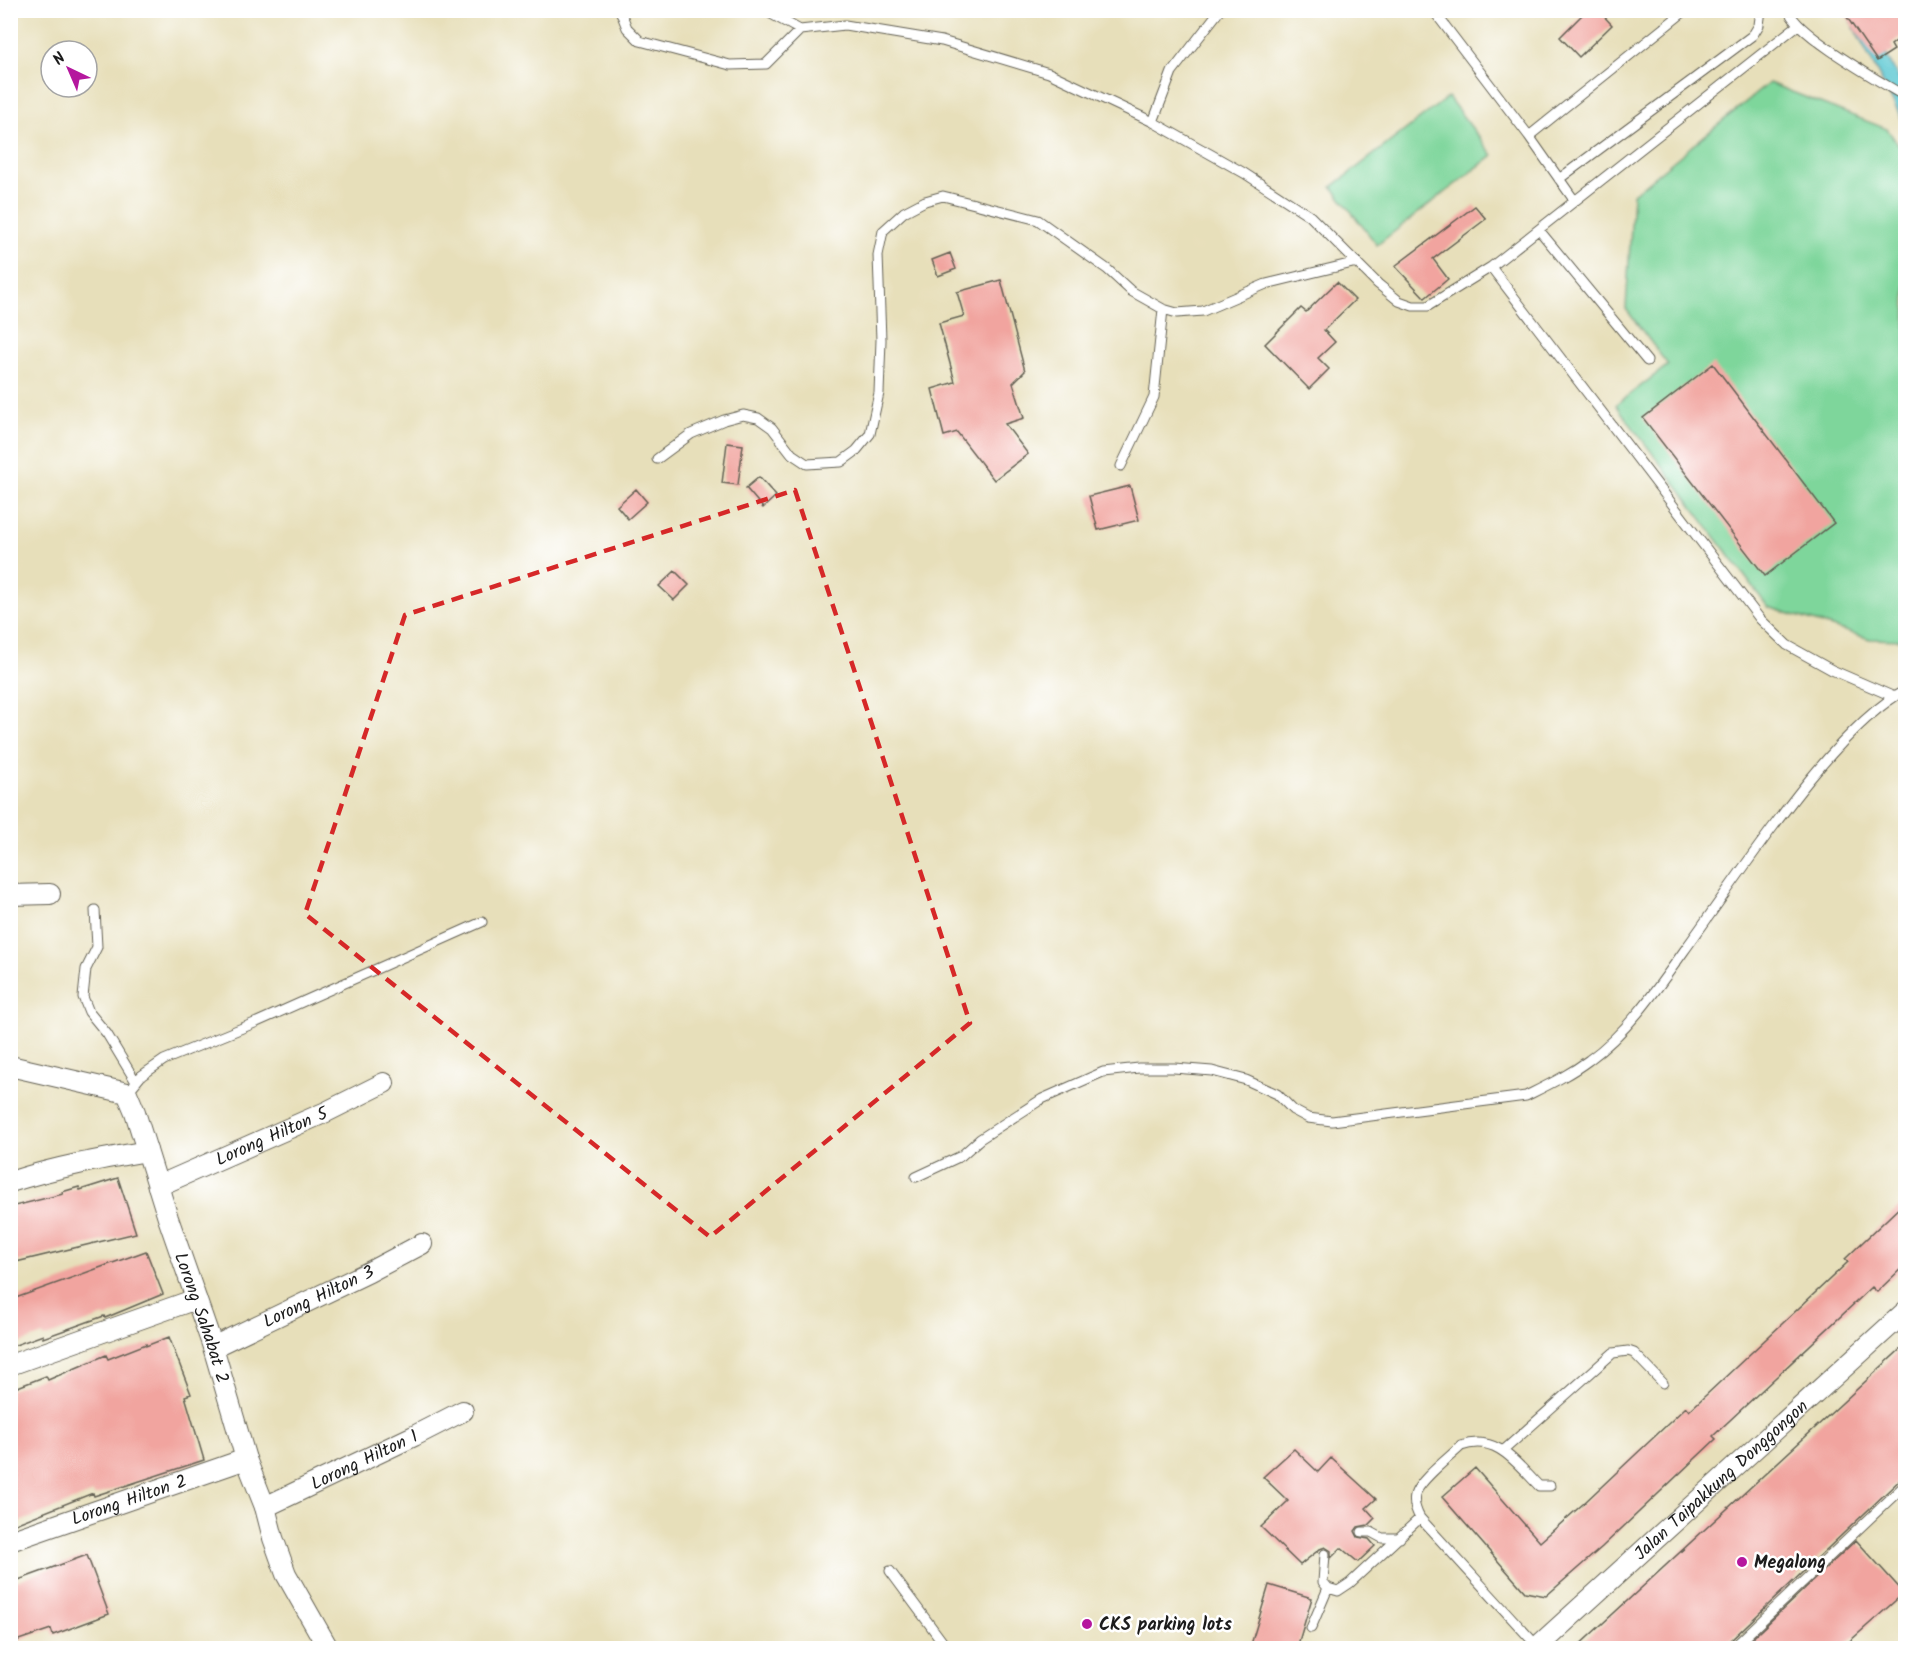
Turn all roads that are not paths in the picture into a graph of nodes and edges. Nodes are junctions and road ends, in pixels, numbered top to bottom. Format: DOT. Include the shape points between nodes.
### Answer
graph roads {
  1 [pos="620,10"];
  2 [pos="764,10"];
  3 [pos="1220,10"];
  4 [pos="1433,10"];
  5 [pos="1686,10"];
  6 [pos="1761,10"];
  7 [pos="1789,10"];
  8 [pos="1797,25"];
  9 [pos="800,30"];
  10 [pos="1905,97"];
  11 [pos="1153,122"];
  12 [pos="1529,136"];
  13 [pos="1559,179"];
  14 [pos="1574,200"];
  15 [pos="1539,230"];
  16 [pos="1357,262"];
  17 [pos="1491,267"];
  18 [pos="1163,309"];
  19 [pos="1647,361"];
  20 [pos="657,459"];
  21 [pos="1121,466"];
  22 [pos="1905,690"];
  23 [pos="1892,696"];
  24 [pos="50,894"];
  25 [pos="10,896"];
  26 [pos="95,910"];
  27 [pos="482,922"];
  28 [pos="10,1066"];
  29 [pos="384,1083"];
  30 [pos="132,1088"];
  31 [pos="147,1151"];
  32 [pos="916,1177"];
  33 [pos="10,1182"];
  34 [pos="158,1186"];
  35 [pos="422,1244"];
  36 [pos="196,1299"];
  37 [pos="1905,1311"];
  38 [pos="213,1347"];
  39 [pos="10,1365"];
  40 [pos="1663,1383"];
  41 [pos="463,1411"];
  42 [pos="1504,1450"];
  43 [pos="246,1459"];
  44 [pos="1905,1484"];
  45 [pos="1550,1486"];
  46 [pos="265,1507"];
  47 [pos="1420,1518"];
  48 [pos="1362,1532"];
  49 [pos="1400,1538"];
  50 [pos="10,1541"];
  51 [pos="1325,1554"];
  52 [pos="890,1571"];
  53 [pos="1328,1588"];
  54 [pos="1311,1628"];
  55 [pos="328,1648"];
  56 [pos="947,1648"];
  57 [pos="1537,1648"];
  58 [pos="1733,1648"];
  1 -- 9 [label="lane" via="627,28 640,41 730,65 766,64"];
  2 -- 9 [label="lane"];
  3 -- 11 [label="lane" via="1172,72"];
  4 -- 12 [label="lane"];
  5 -- 12 [label="lane"];
  6 -- 13 [label="lane" via="1760,25 1753,35"];
  7 -- 8 [label="lane"];
  8 -- 10 [label="lane"];
  8 -- 14 [label="lane"];
  9 -- 11 [label="lane" via="845,26 942,41 1049,73"];
  11 -- 16 [label="lane" via="1270,188 1310,216"];
  12 -- 13 [label="lane"];
  13 -- 14 [label="lane"];
  14 -- 15 [label="lane"];
  15 -- 17 [label="lane"];
  15 -- 19 [label="lane"];
  16 -- 17 [label="lane" via="1399,301 1413,306 1428,306"];
  16 -- 18 [label="lane" via="1266,284 1203,311 1177,313"];
  17 -- 23 [label="lane" via="1760,619 1787,645"];
  18 -- 20 [label="lane" via="1131,291 1107,268 1038,220 943,196 925,201 904,212 883,231 878,255 879,393 870,434 856,451 841,462 807,464 792,454 772,428 758,418 743,415 692,434"];
  18 -- 21 [label="lane" via="1154,397"];
  22 -- 23 [label="lane"];
  23 -- 32 [label="lane" via="1835,748 1785,809 1665,978 1626,1025 1591,1059 1526,1096 1332,1121 1308,1118 1277,1094 1212,1071 1139,1068 1103,1072 1042,1099 961,1156"];
  24 -- 25 [label="street"];
  26 -- 30 [label="lane" via="97,947 86,969 83,997 89,1012 107,1034"];
  27 -- 30 [label="lane" via="164,1060 141,1076"];
  28 -- 30 [label="street"];
  29 -- 34 [label="street, Lorong Hilton 5"];
  30 -- 31 [label="street, Lorong Sahabat 2"];
  31 -- 33 [label="street" via="92,1160"];
  31 -- 34 [label="street, Lorong Sahabat 2"];
  34 -- 36 [label="street, Lorong Sahabat 2"];
  35 -- 38 [label="street, Lorong Hilton 3"];
  36 -- 38 [label="street, Lorong Sahabat 2"];
  36 -- 39 [label="street"];
  37 -- 57 [label="street, Jalan Taipakkung Donggongon"];
  38 -- 43 [label="street, Lorong Sahabat 2"];
  40 -- 42 [label="lane" via="1635,1353 1613,1353"];
  41 -- 46 [label="street, Lorong Hilton 1"];
  42 -- 45 [label="lane" via="1539,1486"];
  42 -- 47 [label="lane" via="1487,1444 1461,1446 1415,1494 1414,1507"];
  43 -- 46 [label="street, Lorong Sahabat 2"];
  43 -- 50 [label="street, Lorong Hilton 2"];
  44 -- 58 [label="lane"];
  46 -- 55 [label="street, Lorong Sahabat 2" via="286,1574"];
  47 -- 49 [label="lane"];
  47 -- 57 [label="lane"];
  48 -- 49 [label="lane"];
  49 -- 53 [label="lane" via="1350,1583 1338,1591"];
  51 -- 53 [label="lane" via="1323,1582"];
  52 -- 56 [label="lane"];
  53 -- 54 [label="lane"];
}
